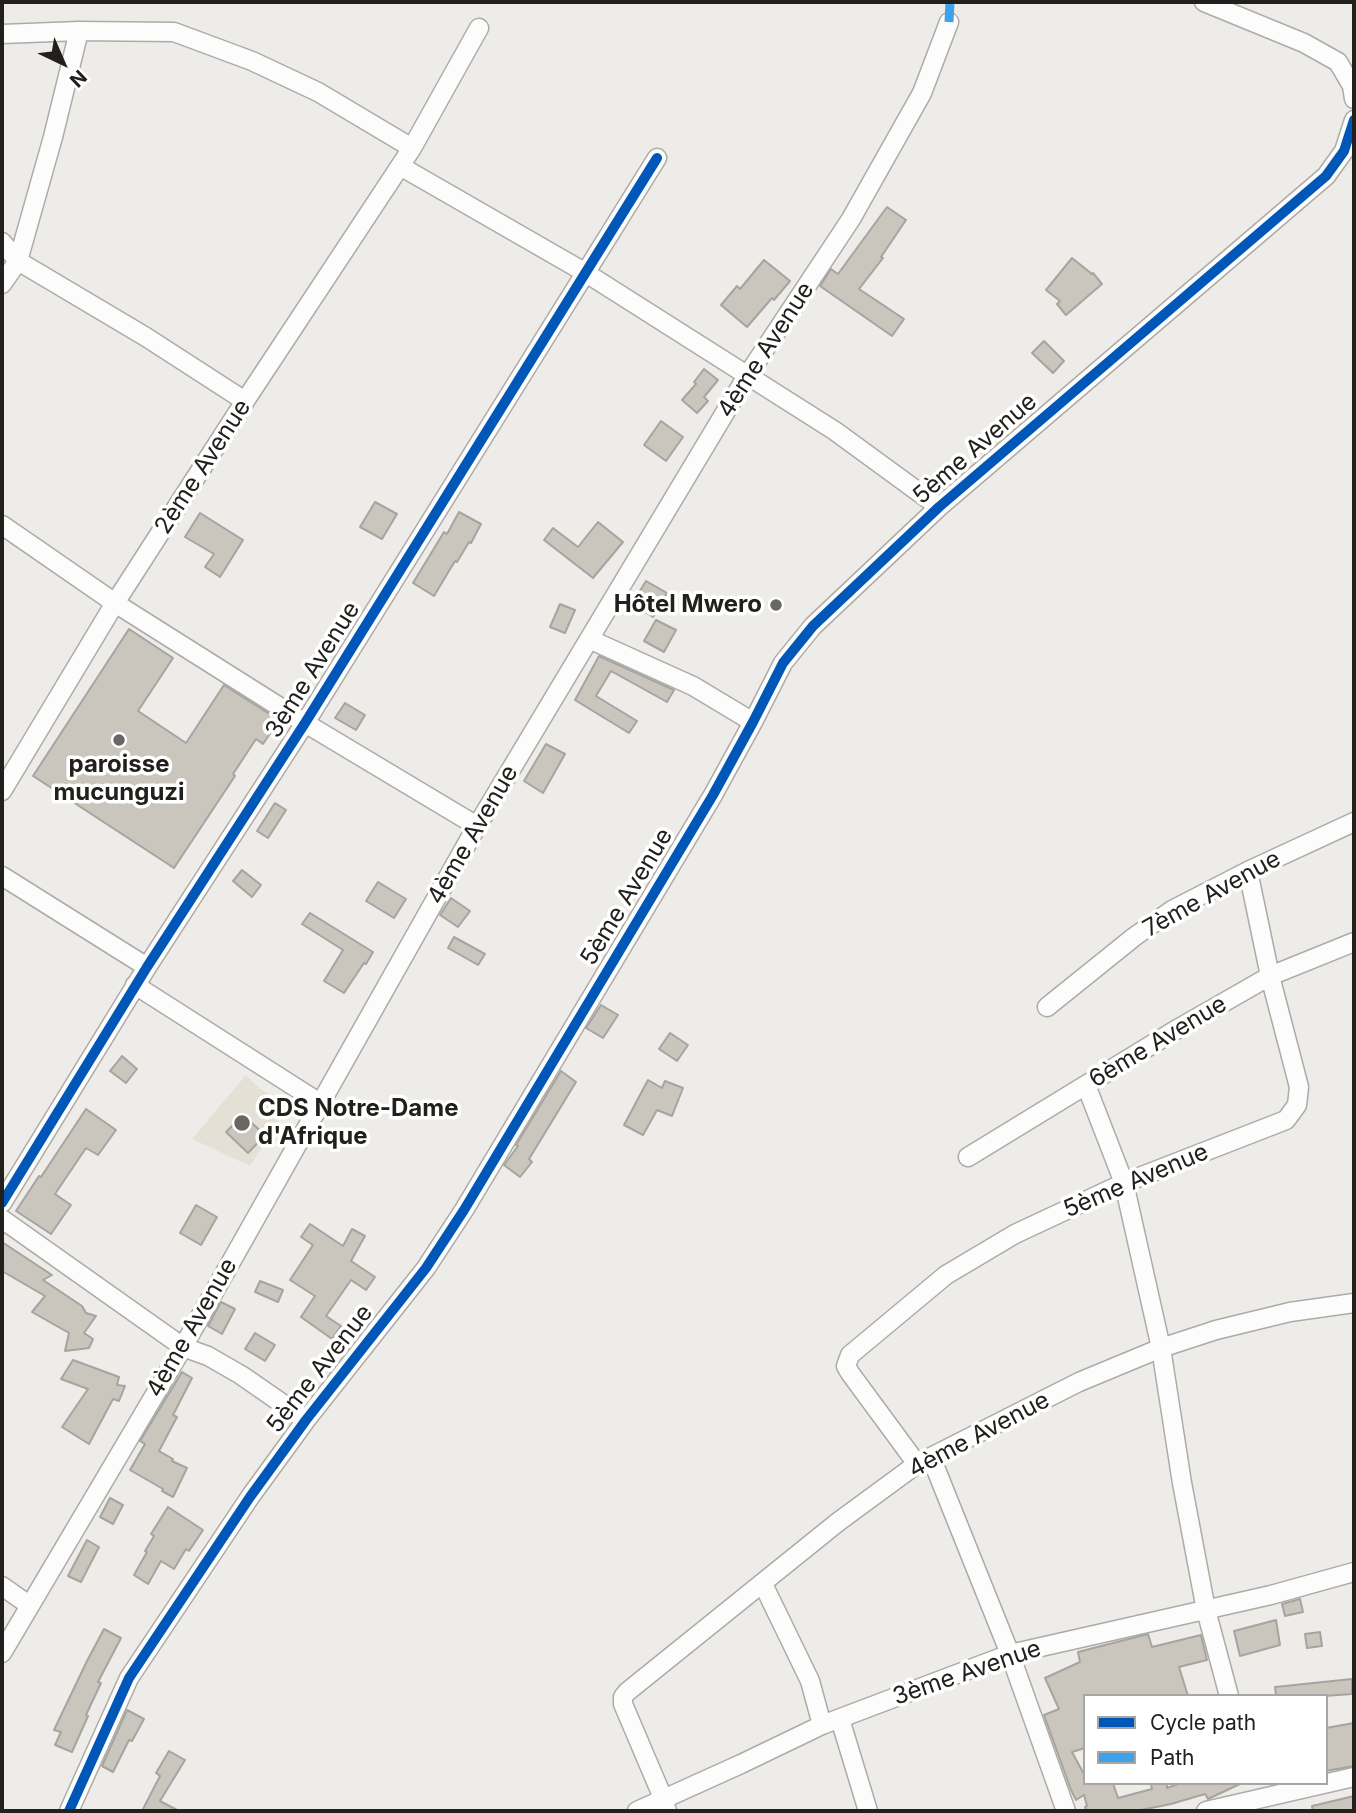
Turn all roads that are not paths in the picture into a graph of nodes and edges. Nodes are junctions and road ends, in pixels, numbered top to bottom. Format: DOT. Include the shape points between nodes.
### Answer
graph roads {
  1 [pos="1204,2"];
  2 [pos="950,22"];
  3 [pos="479,28"];
  4 [pos="79,31"];
  5 [pos="2,34"];
  6 [pos="1354,99"];
  7 [pos="1354,120"];
  8 [pos="412,148"];
  9 [pos="657,158"];
  10 [pos="400,166"];
  11 [pos="2,242"];
  12 [pos="18,261"];
  13 [pos="586,272"];
  14 [pos="2,284"];
  15 [pos="747,376"];
  16 [pos="245,401"];
  17 [pos="939,507"];
  18 [pos="2,525"];
  19 [pos="115,603"];
  20 [pos="589,639"];
  21 [pos="753,722"];
  22 [pos="304,723"];
  23 [pos="2,791"];
  24 [pos="1354,822"];
  25 [pos="477,826"];
  26 [pos="1248,871"];
  27 [pos="2,876"];
  28 [pos="1354,942"];
  29 [pos="146,967"];
  30 [pos="1270,976"];
  31 [pos="135,985"];
  32 [pos="1047,1007"];
  33 [pos="1086,1085"];
  34 [pos="320,1103"];
  35 [pos="968,1157"];
  36 [pos="1124,1183"];
  37 [pos="2,1203"];
  38 [pos="2,1219"];
  39 [pos="1354,1303"];
  40 [pos="183,1347"];
  41 [pos="1161,1348"];
  42 [pos="306,1420"];
  43 [pos="924,1460"];
  44 [pos="1354,1572"];
  45 [pos="763,1584"];
  46 [pos="2,1586"];
  47 [pos="29,1605"];
  48 [pos="1206,1610"];
  49 [pos="2,1653"];
  50 [pos="1010,1654"];
  51 [pos="1228,1694"];
  52 [pos="840,1718"];
  53 [pos="822,1724"];
  54 [pos="1354,1777"];
  55 [pos="1328,1783"];
  56 [pos="1317,1785"];
  57 [pos="1257,1798"];
  58 [pos="665,1805"];
  59 [pos="69,1811"];
  60 [pos="637,1811"];
  61 [pos="868,1811"];
  62 [pos="1066,1811"];
  63 [pos="1206,1811"];
  1 -- 6 [label="street" via="1338,62"];
  2 -- 15 [label="street, 4ème Avenue" via="922,93 851,219"];
  3 -- 8 [label="street, 2ème Avenue"];
  4 -- 5 [label="street"];
  4 -- 8 [label="street" via="174,32 318,92"];
  4 -- 12 [label="street"];
  7 -- 17 [label="street, 5ème Avenue" via="1344,151 1326,176"];
  8 -- 10 [label="street, 2ème Avenue"];
  9 -- 13 [label="street, 3ème Avenue"];
  10 -- 13 [label="street"];
  10 -- 16 [label="street, 2ème Avenue"];
  11 -- 12 [label="street"];
  12 -- 14 [label="street"];
  12 -- 16 [label="street"];
  13 -- 15 [label="street"];
  13 -- 22 [label="street, 3ème Avenue"];
  15 -- 17 [label="street" via="835,431"];
  15 -- 20 [label="street, 4ème Avenue"];
  16 -- 19 [label="street, 2ème Avenue"];
  17 -- 21 [label="street, 5ème Avenue" via="813,626 783,663"];
  18 -- 19 [label="street"];
  19 -- 22 [label="street"];
  19 -- 23 [label="street, 2ème Avenue"];
  20 -- 21 [label="street" via="692,686"];
  20 -- 25 [label="street, 4ème Avenue"];
  21 -- 42 [label="street, 5ème Avenue" via="464,1210 426,1268"];
  22 -- 25 [label="street"];
  22 -- 29 [label="street, 3ème Avenue"];
  24 -- 26 [label="street, 7ème Avenue"];
  25 -- 34 [label="street, 4ème Avenue"];
  26 -- 30 [label="street"];
  26 -- 32 [label="street, 7ème Avenue" via="1172,910"];
  27 -- 29 [label="street"];
  28 -- 30 [label="street, 6ème Avenue"];
  29 -- 31 [label="street, 3ème Avenue"];
  30 -- 33 [label="street, 6ème Avenue"];
  30 -- 36 [label="street, 5ème Avenue" via="1299,1087 1297,1105 1286,1120"];
  31 -- 34 [label="street"];
  31 -- 37 [label="street, 3ème Avenue"];
  33 -- 35 [label="street, 6ème Avenue"];
  33 -- 36 [label="street"];
  34 -- 40 [label="street, 4ème Avenue"];
  36 -- 41 [label="street"];
  36 -- 43 [label="street, 5ème Avenue" via="1016,1234 946,1275 850,1355 846,1366"];
  38 -- 40 [label="street"];
  39 -- 41 [label="street, 4ème Avenue" via="1290,1312"];
  40 -- 42 [label="street" via="241,1375"];
  40 -- 47 [label="street, 4ème Avenue"];
  41 -- 43 [label="street, 4ème Avenue" via="1080,1382"];
  41 -- 48 [label="street"];
  42 -- 59 [label="street, 5ème Avenue" via="129,1678"];
  43 -- 45 [label="street, 4ème Avenue"];
  43 -- 50 [label="street"];
  44 -- 48 [label="street, 3ème Avenue"];
  45 -- 53 [label="street" via="810,1681"];
  45 -- 58 [label="street, 4ème Avenue" via="623,1697"];
  46 -- 47 [label="street"];
  47 -- 49 [label="street, 4ème Avenue"];
  48 -- 50 [label="street, 3ème Avenue"];
  48 -- 51 [label="street"];
  50 -- 52 [label="street, 3ème Avenue"];
  50 -- 62 [label="street"];
  52 -- 53 [label="street, 3ème Avenue"];
  52 -- 61 [label="street"];
  53 -- 58 [label="street, 3ème Avenue"];
  54 -- 55 [label="street"];
  56 -- 57 [label="street"];
  57 -- 63 [label="street"];
  58 -- 60 [label="street, 3ème Avenue"];
}
